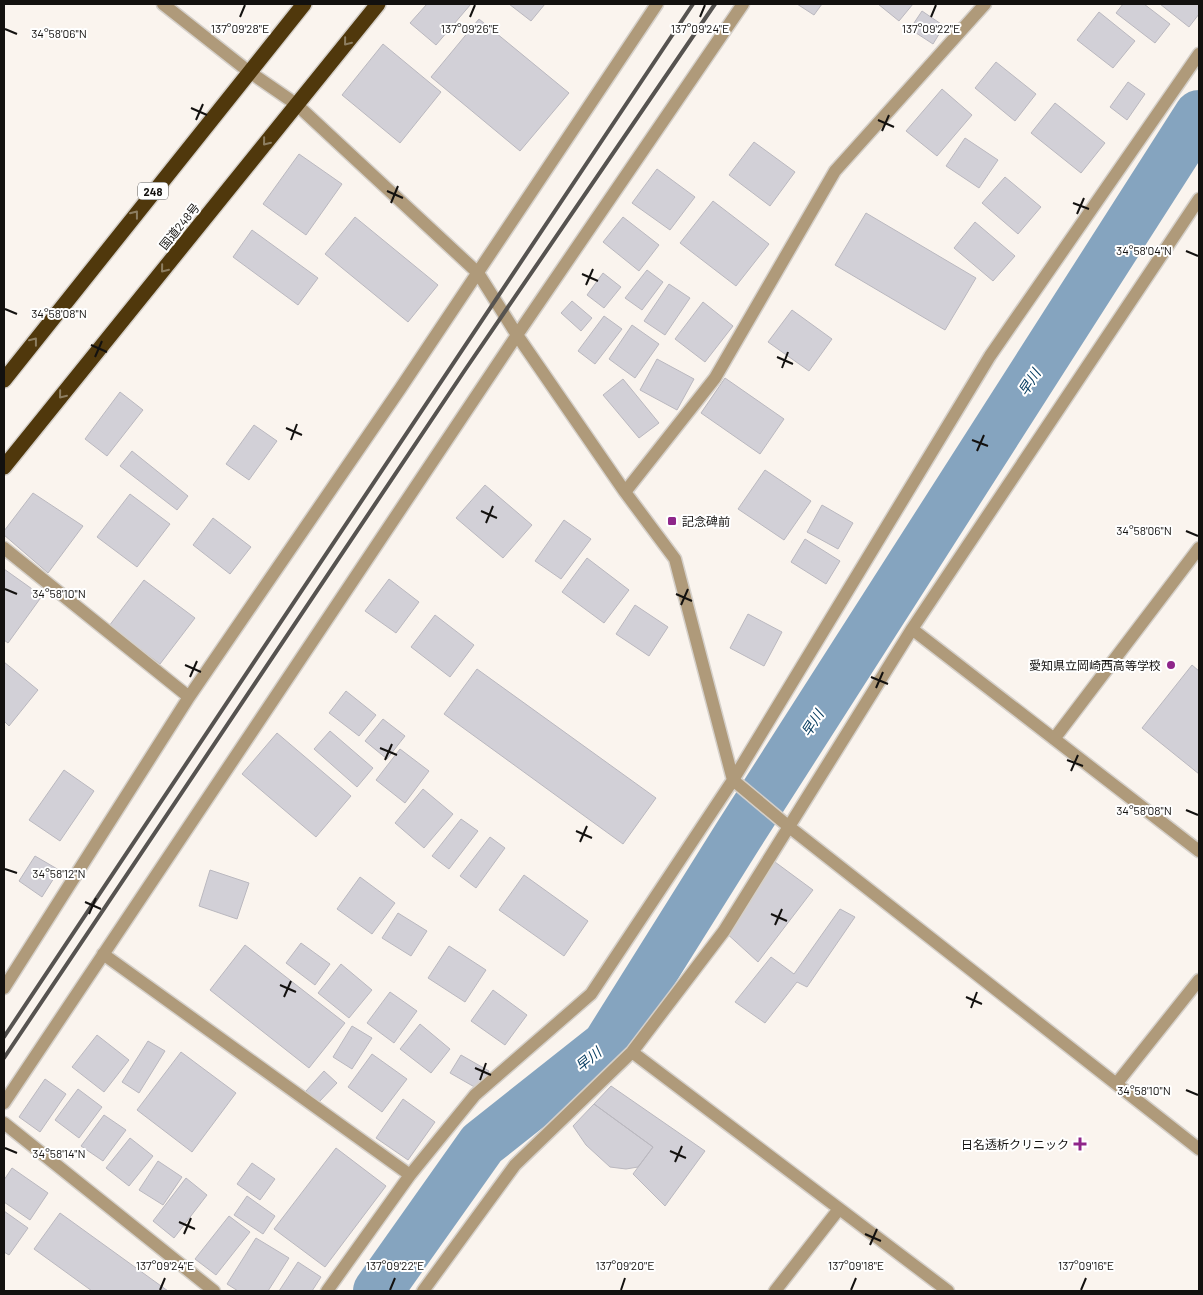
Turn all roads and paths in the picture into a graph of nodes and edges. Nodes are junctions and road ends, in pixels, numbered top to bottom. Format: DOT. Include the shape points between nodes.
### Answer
graph roads {
  1 [pos="163,4"];
  2 [pos="304,4"];
  3 [pos="378,4"];
  4 [pos="657,4"];
  5 [pos="743,4"];
  6 [pos="984,4"];
  7 [pos="1199,54"];
  8 [pos="248,71"];
  9 [pos="296,104"];
  10 [pos="1199,199"];
  11 [pos="478,273"];
  12 [pos="517,335"];
  13 [pos="4,380"];
  14 [pos="4,467"];
  15 [pos="625,492"];
  16 [pos="4,548"];
  17 [pos="1199,548"];
  18 [pos="912,629"];
  19 [pos="189,697"];
  20 [pos="1054,739"];
  21 [pos="733,780"];
  22 [pos="788,826"];
  23 [pos="1199,851"];
  24 [pos="104,954"];
  25 [pos="1199,980"];
  26 [pos="4,988"];
  27 [pos="632,1052"];
  28 [pos="1117,1083"];
  29 [pos="4,1103"];
  30 [pos="4,1123"];
  31 [pos="1199,1149"];
  32 [pos="410,1175"];
  33 [pos="839,1209"];
  34 [pos="214,1291"];
  35 [pos="328,1291"];
  36 [pos="423,1291"];
  37 [pos="775,1291"];
  38 [pos="948,1291"];
  1 -- 8 [label="street"];
  2 -- 8 [label="highway, 248"];
  3 -- 9 [label="highway, 国道248号, one-way"];
  4 -- 11 [label="street"];
  5 -- 12 [label="street"];
  6 -- 15 [label="street" via="836,171 716,378"];
  7 -- 21 [label="street" via="990,356"];
  8 -- 9 [label="street"];
  13 -- 8 [label="highway, 248, one-way"];
  9 -- 11 [label="street"];
  9 -- 14 [label="highway, 国道248号, one-way"];
  10 -- 18 [label="street"];
  11 -- 12 [label="street"];
  11 -- 19 [label="street"];
  12 -- 15 [label="street"];
  12 -- 24 [label="street"];
  15 -- 21 [label="street" via="675,559"];
  16 -- 19 [label="street"];
  17 -- 20 [label="street"];
  18 -- 20 [label="street"];
  18 -- 22 [label="street"];
  19 -- 26 [label="street"];
  20 -- 23 [label="street"];
  21 -- 22 [label="street"];
  21 -- 32 [label="street" via="591,994 475,1095"];
  22 -- 27 [label="street" via="724,931"];
  22 -- 28 [label="street"];
  24 -- 29 [label="street"];
  24 -- 32 [label="street"];
  25 -- 28 [label="street"];
  27 -- 33 [label="street"];
  27 -- 36 [label="street" via="515,1165"];
  28 -- 31 [label="street"];
  30 -- 34 [label="street"];
  32 -- 35 [label="street"];
  33 -- 37 [label="street"];
  33 -- 38 [label="street"];
}
